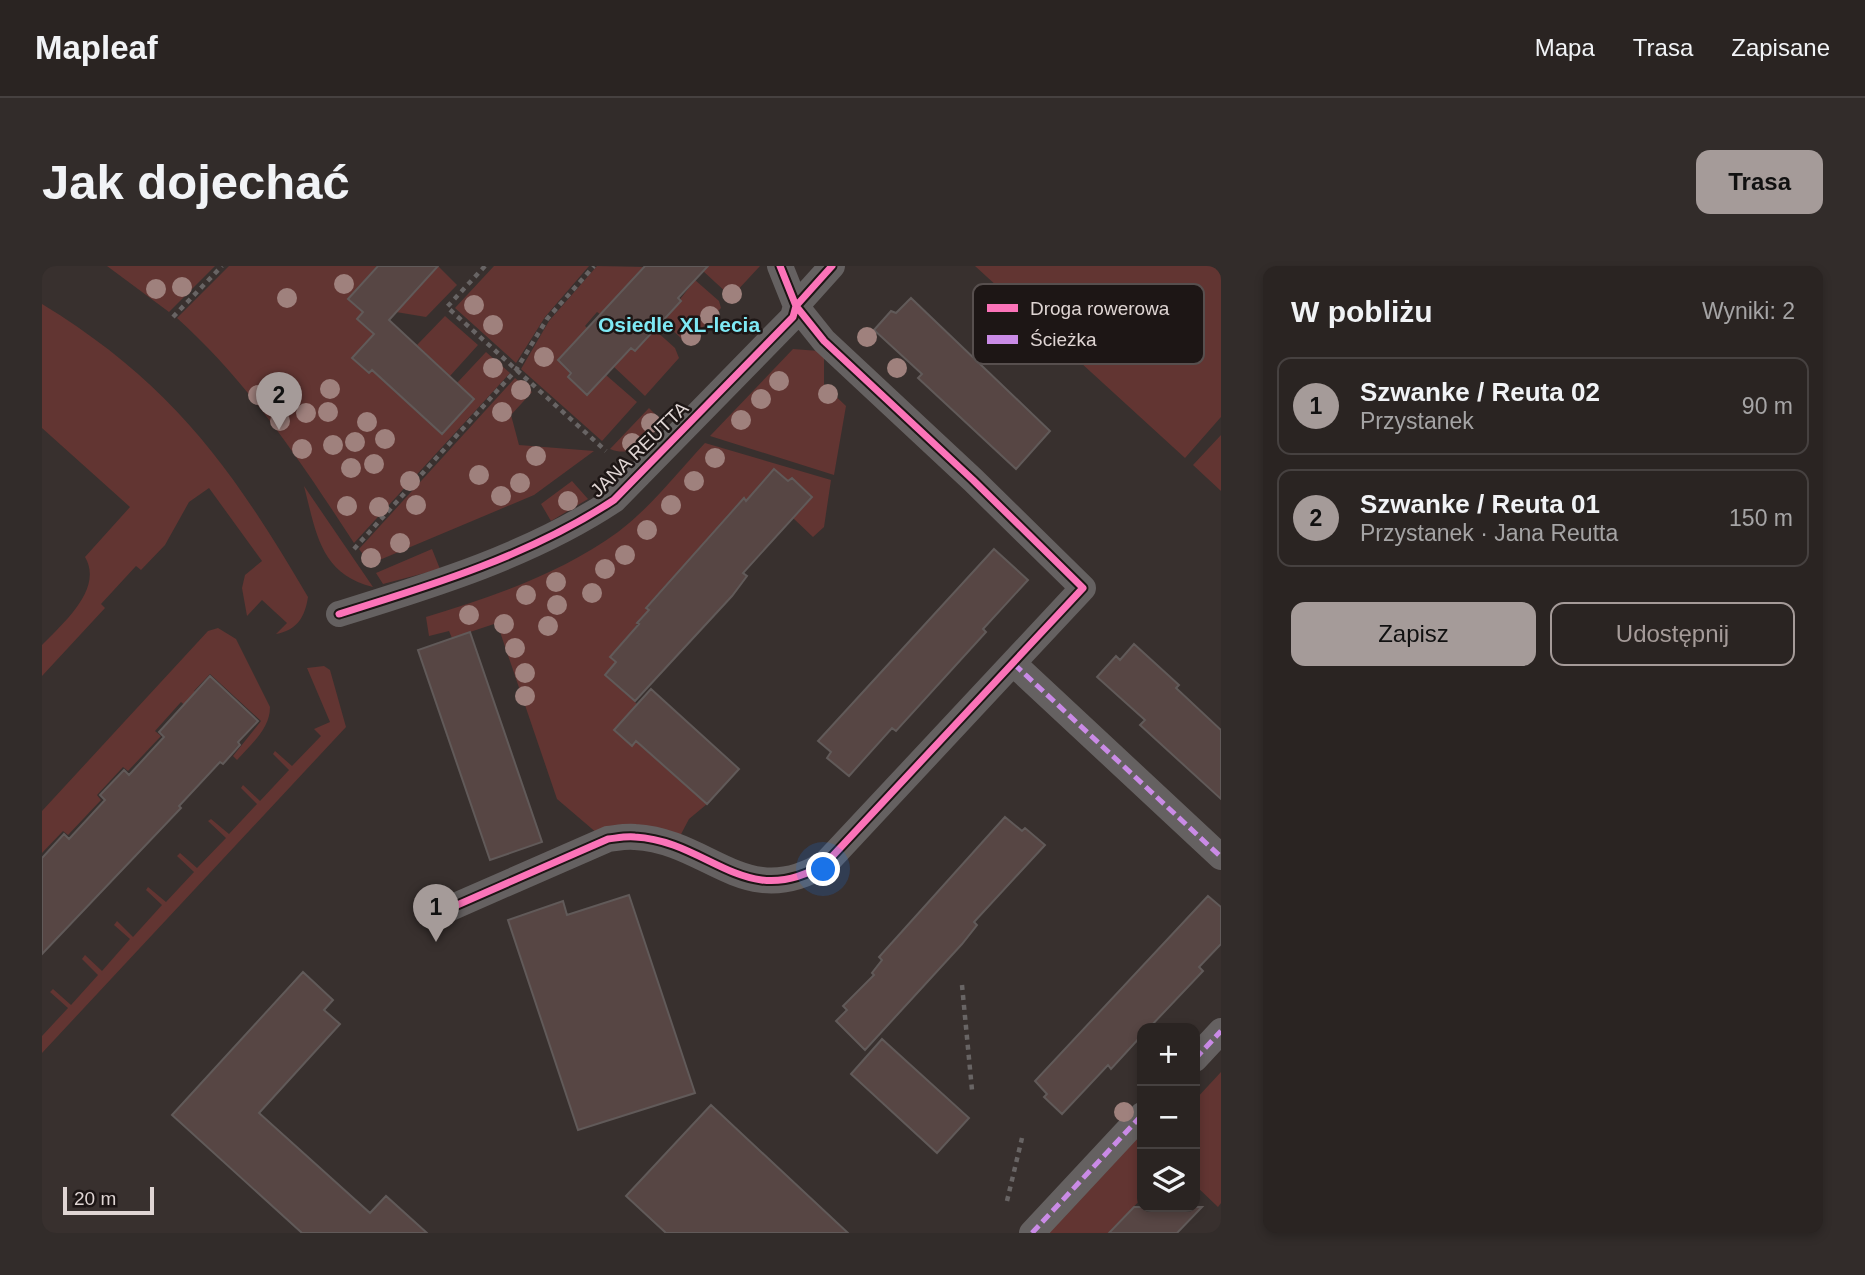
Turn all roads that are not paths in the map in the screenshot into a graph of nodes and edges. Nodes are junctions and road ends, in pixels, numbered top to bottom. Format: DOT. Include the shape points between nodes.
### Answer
graph roads {
  1 [pos="780,266"];
  2 [pos="832,266"];
  3 [pos="796,306"];
  4 [pos="339,614"];
  5 [pos="1014,664"];
  6 [pos="1221,857"];
  7 [pos="439,913"];
  8 [pos="1221,1031"];
  9 [pos="1200,1054"];
  10 [pos="1137,1120"];
  11 [pos="1032,1233"];
  1 -- 3 [label="street"];
  2 -- 3 [label="street, JANA REUTTA"];
  3 -- 4 [label="street, JANA REUTTA" via="793,317 614,500 514,554"];
  3 -- 5 [label="street" via="824,341 1083,588"];
  5 -- 6 [label="street"];
  5 -- 7 [label="street" via="826,863 805,876 779,882 747,878 666,844 636,837 608,839"];
  8 -- 9 [label="street"];
  10 -- 11 [label="street"];
}
